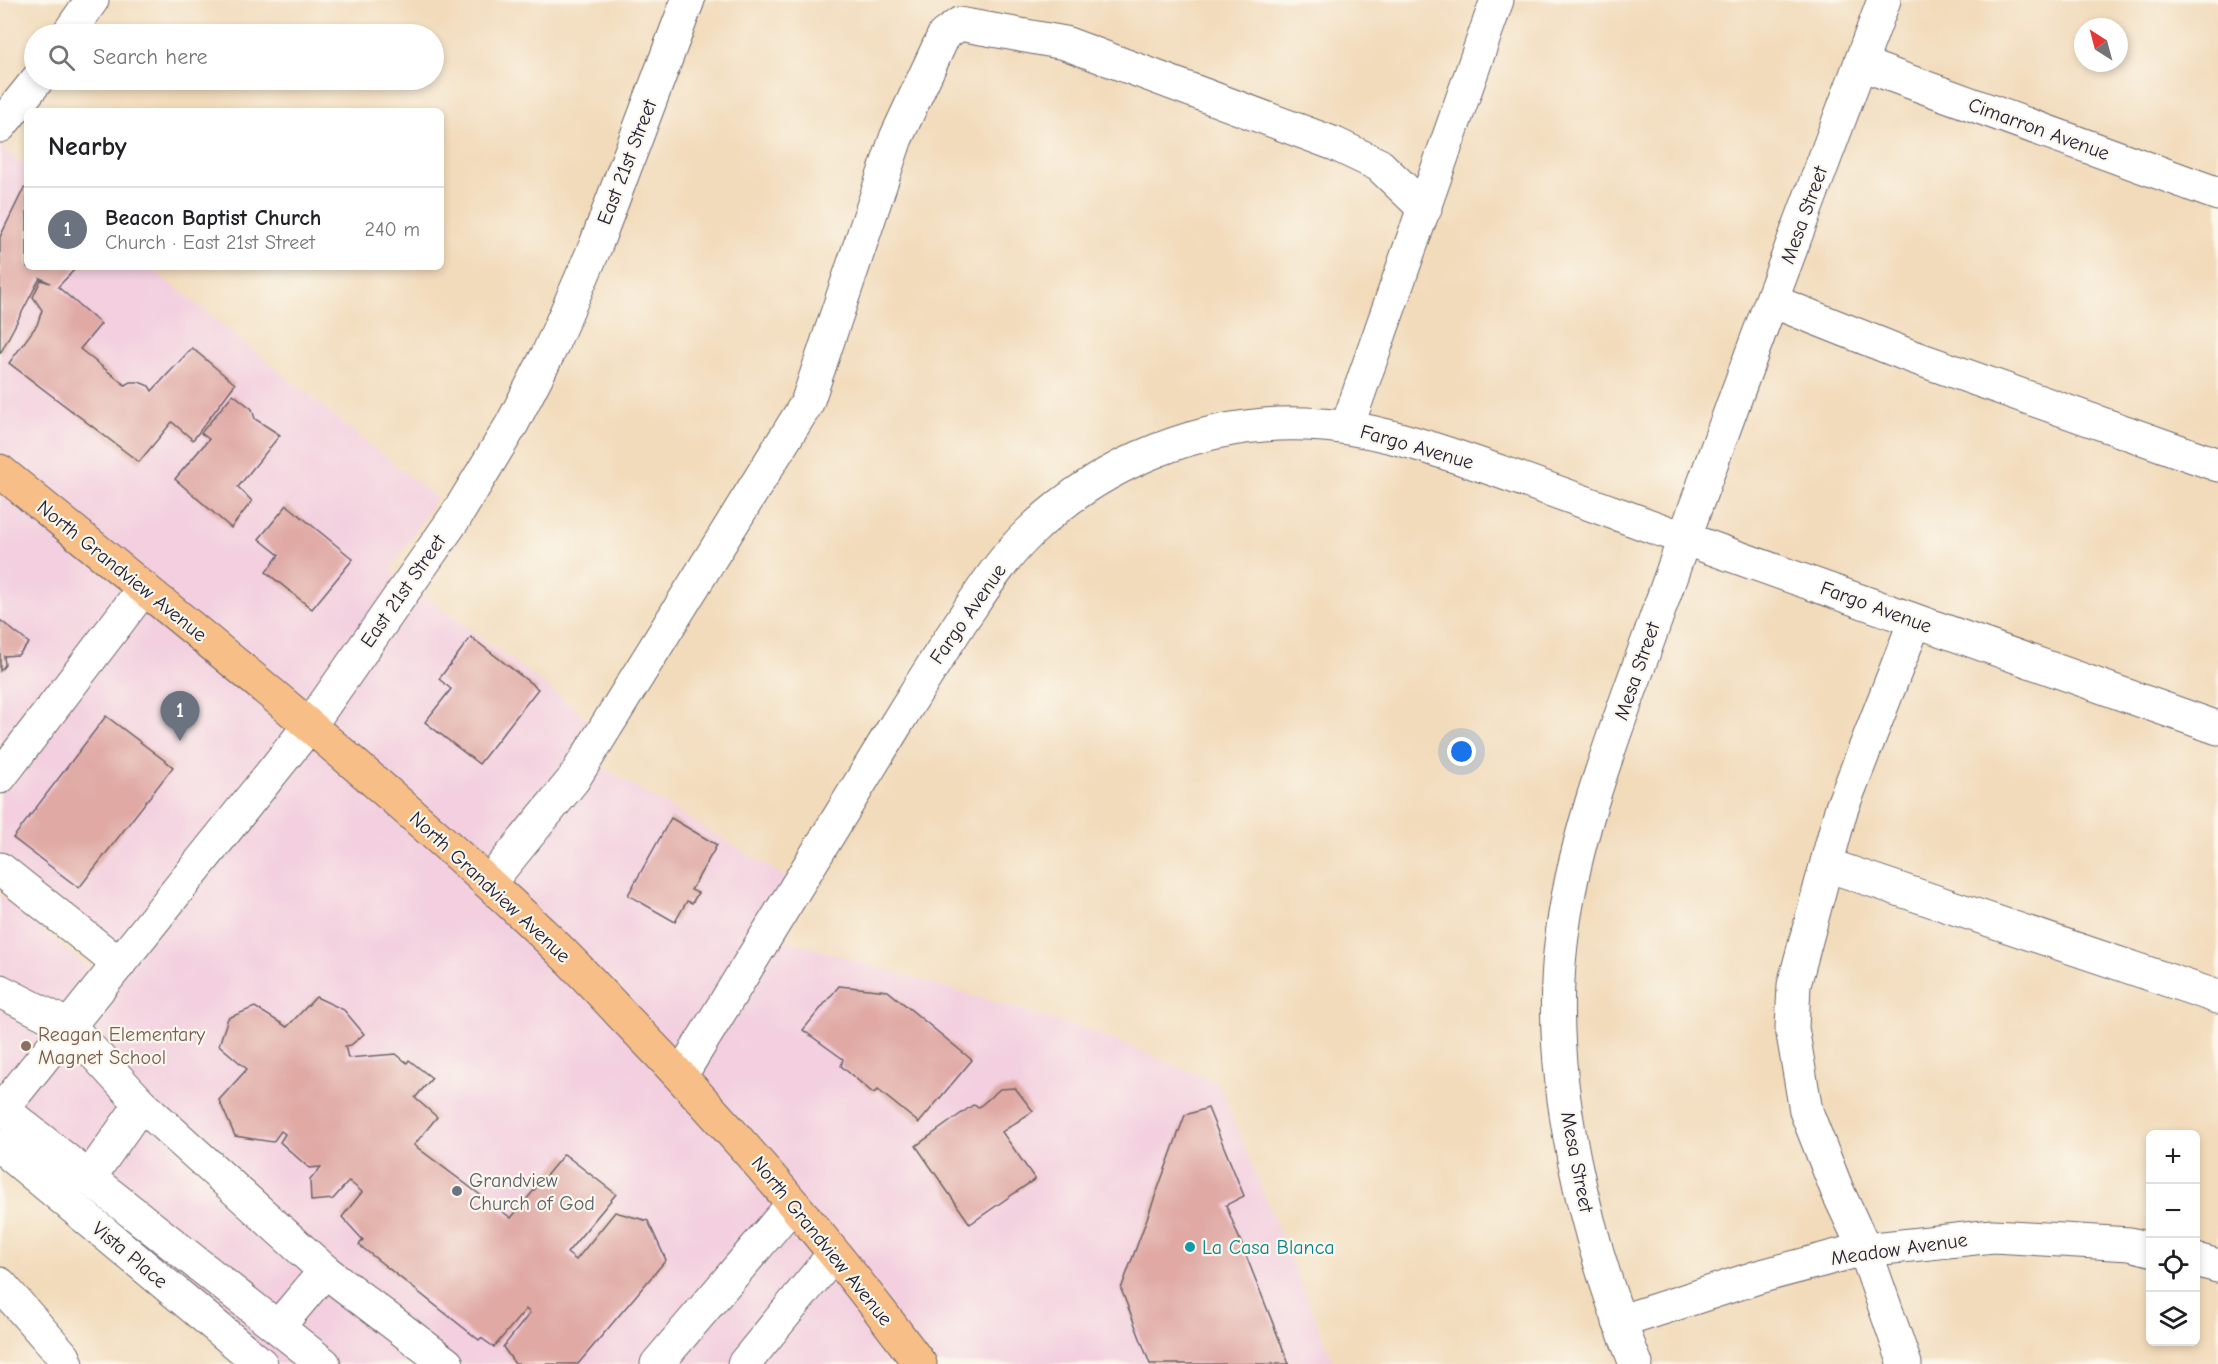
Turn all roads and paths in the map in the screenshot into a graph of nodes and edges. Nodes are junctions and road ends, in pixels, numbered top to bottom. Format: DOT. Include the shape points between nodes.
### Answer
graph roads {
  1 [pos="92,0"];
  2 [pos="688,0"];
  3 [pos="1497,0"];
  4 [pos="1884,0"];
  5 [pos="956,12"];
  6 [pos="75,24"];
  7 [pos="1861,64"];
  8 [pos="29,90"];
  9 [pos="0,126"];
  10 [pos="2218,194"];
  11 [pos="1425,209"];
  12 [pos="1772,301"];
  13 [pos="1347,427"];
  14 [pos="2218,465"];
  15 [pos="0,471"];
  16 [pos="1684,539"];
  17 [pos="144,588"];
  18 [pos="1915,621"];
  19 [pos="310,724"];
  20 [pos="2218,728"];
  21 [pos="0,777"];
  22 [pos="1827,865"];
  23 [pos="0,869"];
  24 [pos="489,883"];
  25 [pos="119,964"];
  26 [pos="0,990"];
  27 [pos="2218,997"];
  28 [pos="69,1026"];
  29 [pos="681,1075"];
  30 [pos="141,1104"];
  31 [pos="1,1111"];
  32 [pos="0,1146"];
  33 [pos="89,1178"];
  34 [pos="793,1204"];
  35 [pos="2146,1248"];
  36 [pos="1865,1250"];
  37 [pos="834,1254"];
  38 [pos="2200,1261"];
  39 [pos="2218,1266"];
  40 [pos="325,1271"];
  41 [pos="0,1284"];
  42 [pos="1619,1322"];
  43 [pos="278,1327"];
  44 [pos="68,1364"];
  45 [pos="261,1364"];
  46 [pos="324,1364"];
  47 [pos="447,1364"];
  48 [pos="657,1364"];
  49 [pos="744,1364"];
  50 [pos="920,1364"];
  51 [pos="1636,1364"];
  52 [pos="1905,1364"];
  1 -- 6 [label="street"];
  2 -- 19 [label="street, East 21st Street" via="595,247 512,424 456,516"];
  3 -- 11 [label="street"];
  4 -- 7 [label="street, Mesa Street"];
  5 -- 11 [label="street" via="1065,43 1335,144 1379,165"];
  5 -- 24 [label="street" via="897,138 807,403 573,780"];
  7 -- 10 [label="street, Cimarron Avenue"];
  7 -- 12 [label="street, Mesa Street"];
  8 -- 9 [label="street"];
  11 -- 13 [label="street"];
  12 -- 14 [label="street" via="1905,354"];
  12 -- 16 [label="street, Mesa Street"];
  13 -- 16 [label="street, Fargo Avenue" via="1411,441"];
  13 -- 29 [label="street, Fargo Avenue" via="1244,427 1192,438 1102,477 1055,509 1025,537 991,577 926,675"];
  15 -- 17 [label="main road, North Grandview Avenue"];
  16 -- 18 [label="street, Fargo Avenue"];
  16 -- 42 [label="street, Mesa Street" via="1597,785 1570,884 1560,945 1557,1011 1562,1089 1580,1191"];
  17 -- 19 [label="main road, North Grandview Avenue"];
  17 -- 21 [label="street"];
  18 -- 20 [label="street, Fargo Avenue"];
  18 -- 22 [label="street" via="1841,810"];
  19 -- 24 [label="main road, North Grandview Avenue"];
  19 -- 25 [label="street, East 21st Street"];
  22 -- 27 [label="street"];
  22 -- 36 [label="street" via="1794,985 1792,1029 1806,1111"];
  23 -- 25 [label="street"];
  24 -- 29 [label="main road, North Grandview Avenue"];
  25 -- 28 [label="street, East 21st Street"];
  26 -- 28 [label="street"];
  28 -- 30 [label="street"];
  28 -- 31 [label="street, East 21st Street"];
  29 -- 34 [label="main road, North Grandview Avenue"];
  30 -- 33 [label="street"];
  30 -- 40 [label="street"];
  31 -- 33 [label="street"];
  32 -- 45 [label="street, Vista Place"];
  33 -- 43 [label="street"];
  34 -- 37 [label="main road, North Grandview Avenue"];
  34 -- 48 [label="street"];
  35 -- 36 [label="street, Meadow Avenue" via="1993,1236"];
  36 -- 42 [label="street, Meadow Avenue" via="1758,1277"];
  36 -- 52 [label="street"];
  37 -- 49 [label="street"];
  37 -- 50 [label="main road, North Grandview Avenue"];
  38 -- 39 [label="street"];
  40 -- 43 [label="street"];
  40 -- 47 [label="street"];
  41 -- 44 [label="street"];
  42 -- 51 [label="street, Mesa Street"];
  43 -- 46 [label="street"];
}
